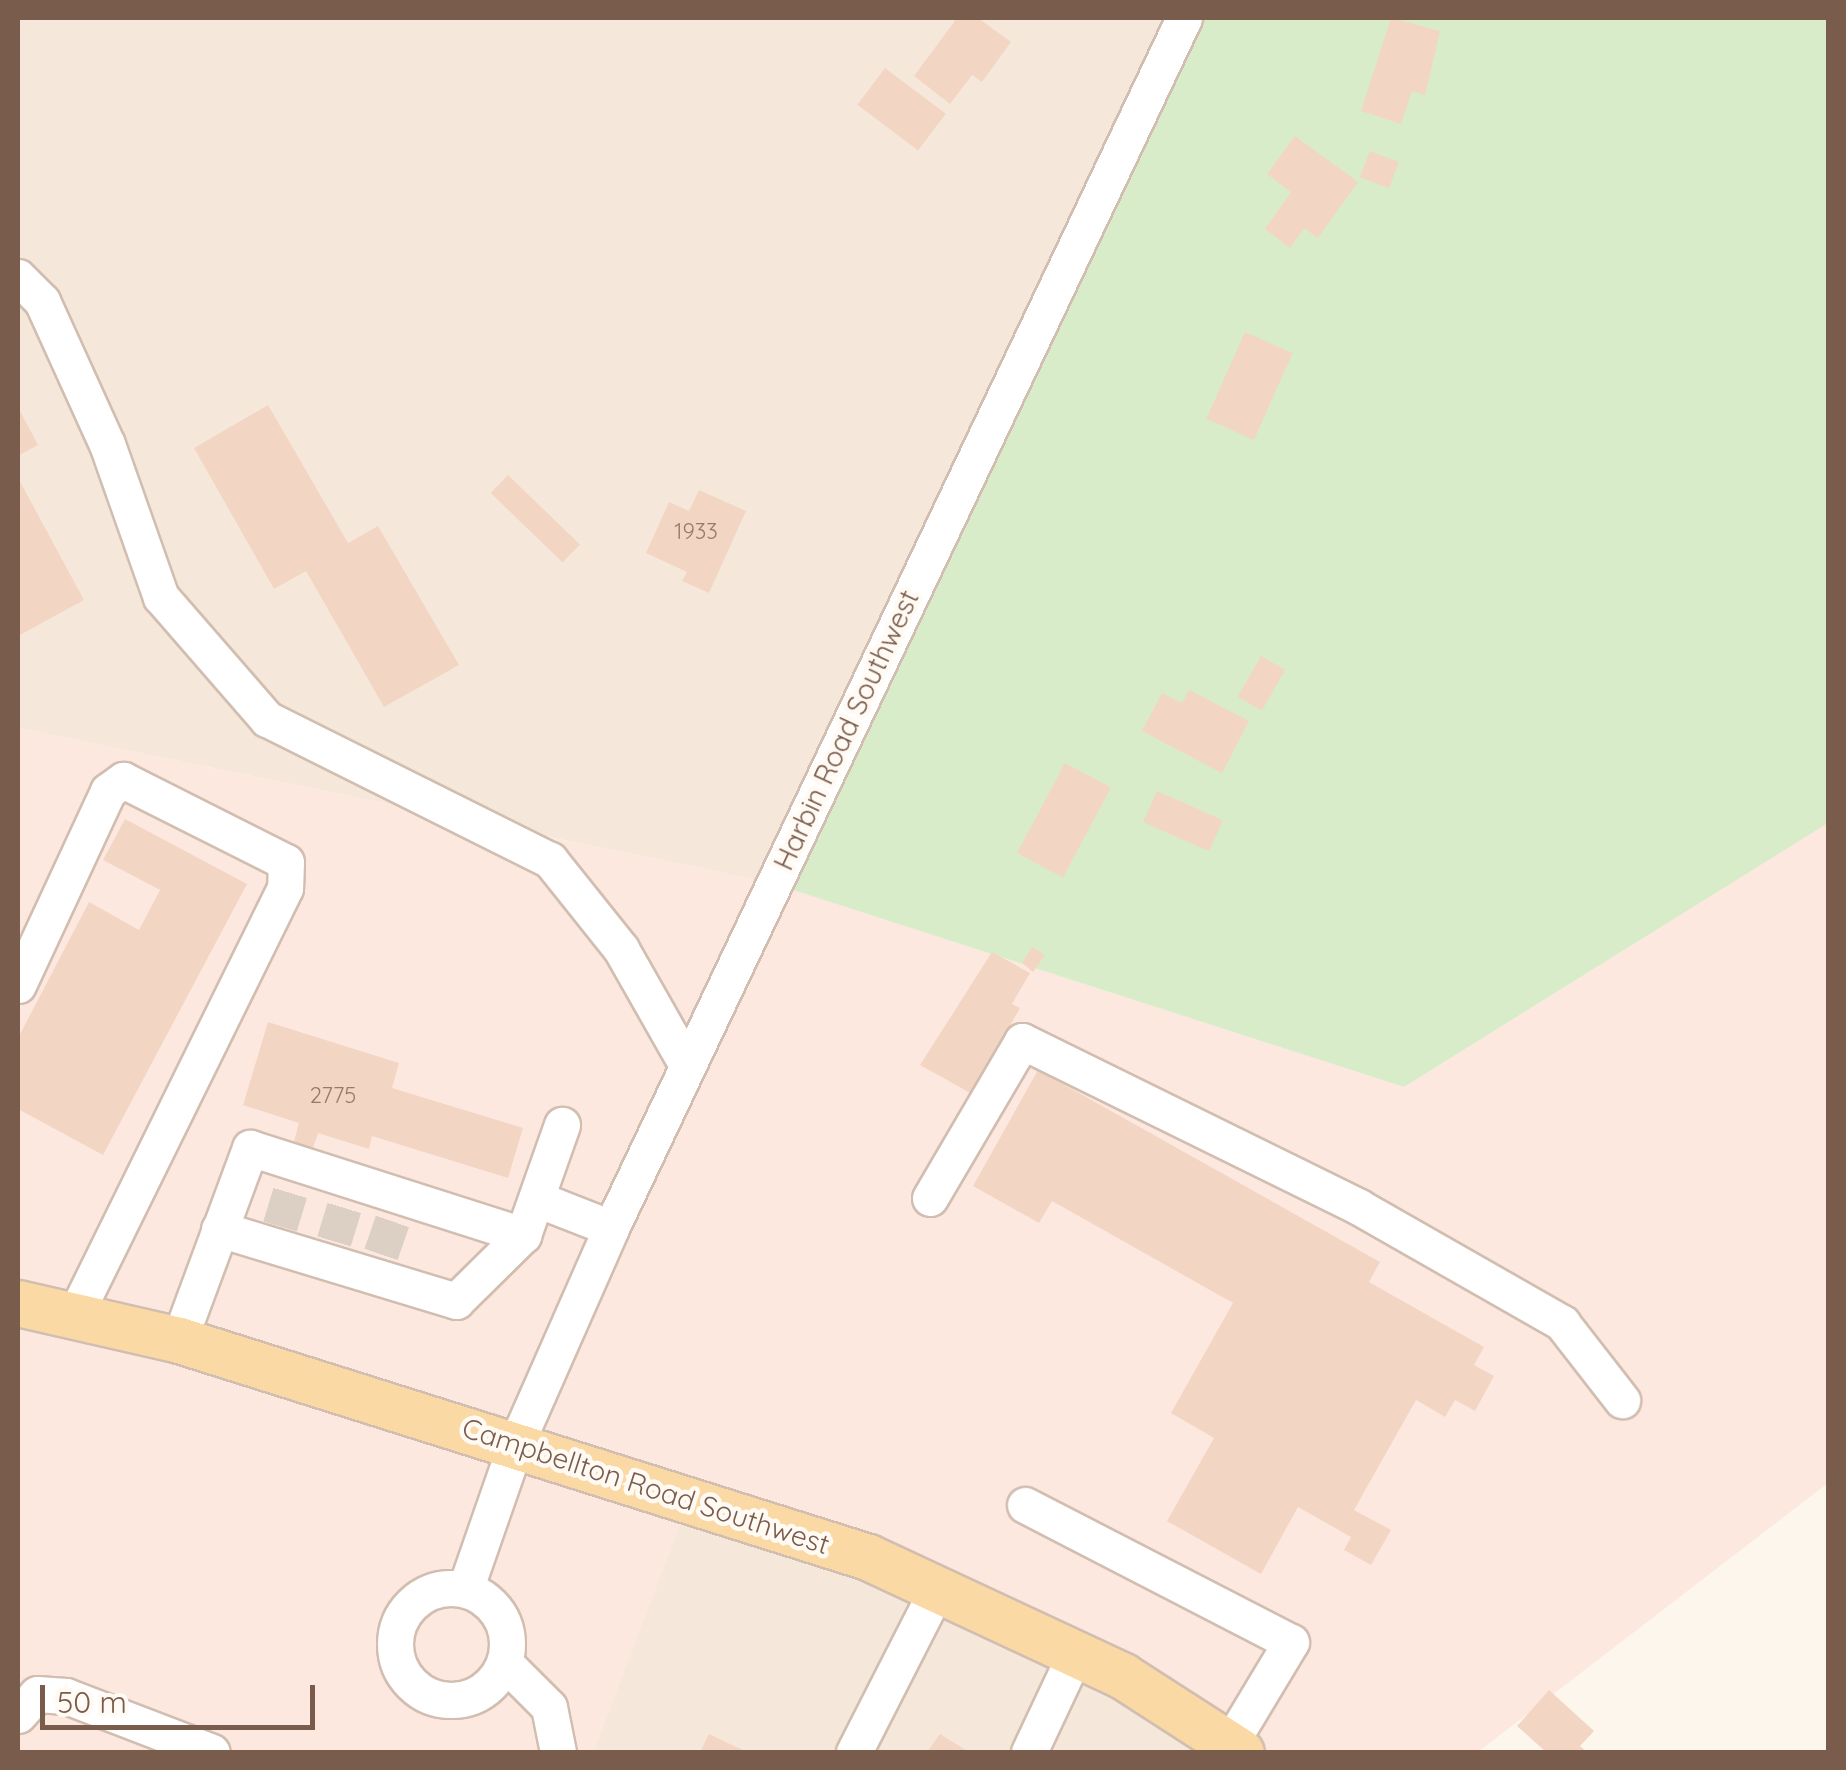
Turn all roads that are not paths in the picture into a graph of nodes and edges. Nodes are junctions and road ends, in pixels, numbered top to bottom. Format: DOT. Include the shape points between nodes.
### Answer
graph roads {
  1 [pos="1184,18"];
  2 [pos="18,277"];
  3 [pos="18,985"];
  4 [pos="687,1065"];
  5 [pos="562,1125"];
  6 [pos="930,1198"];
  7 [pos="537,1199"];
  8 [pos="611,1228"];
  9 [pos="219,1230"];
  10 [pos="523,1235"];
  11 [pos="18,1303"];
  12 [pos="74,1316"];
  13 [pos="179,1340"];
  14 [pos="1622,1400"];
  15 [pos="515,1446"];
  16 [pos="1025,1505"];
  17 [pos="938,1587"];
  18 [pos="466,1588"];
  19 [pos="1076,1652"];
  20 [pos="505,1663"];
  21 [pos="18,1715"];
  22 [pos="1235,1749"];
  23 [pos="212,1752"];
  24 [pos="558,1752"];
  25 [pos="854,1752"];
  26 [pos="1029,1752"];
  1 -- 4 [label="street, Harbin Road Southwest"];
  2 -- 4 [label="street" via="42,301 82,390 161,597 267,719 550,860 621,949"];
  3 -- 12 [label="street" via="108,791 124,780 286,862 285,888"];
  4 -- 8 [label="street, Harbin Road Southwest"];
  5 -- 7 [label="street"];
  6 -- 14 [label="street" via="1022,1041 1359,1206 1562,1323"];
  7 -- 8 [label="street"];
  7 -- 10 [label="street"];
  8 -- 15 [label="street, Harbin Road Southwest"];
  9 -- 10 [label="street" via="277,1236 378,1265 456,1301"];
  9 -- 10 [label="street" via="250,1148 294,1176 396,1208"];
  9 -- 13 [label="street"];
  11 -- 12 [label="main road, Campbellton Road Southwest"];
  12 -- 13 [label="main road, Campbellton Road Southwest"];
  13 -- 15 [label="main road, Campbellton Road Southwest"];
  15 -- 17 [label="main road, Campbellton Road Southwest" via="868,1557"];
  15 -- 18 [label="street, Harbin Road Southwest"];
  16 -- 22 [label="street" via="1291,1642"];
  17 -- 19 [label="main road, Campbellton Road Southwest"];
  17 -- 25 [label="street"];
  18 -- 20 [label="street" via="505,1627"];
  18 -- 20 [label="street" via="429,1593 402,1617 396,1654 402,1671 428,1696 465,1700 482,1692"];
  19 -- 22 [label="main road, Campbellton Road Southwest"];
  19 -- 26 [label="street"];
  20 -- 24 [label="street" via="549,1707"];
  21 -- 23 [label="street" via="37,1694 66,1696"];
}
